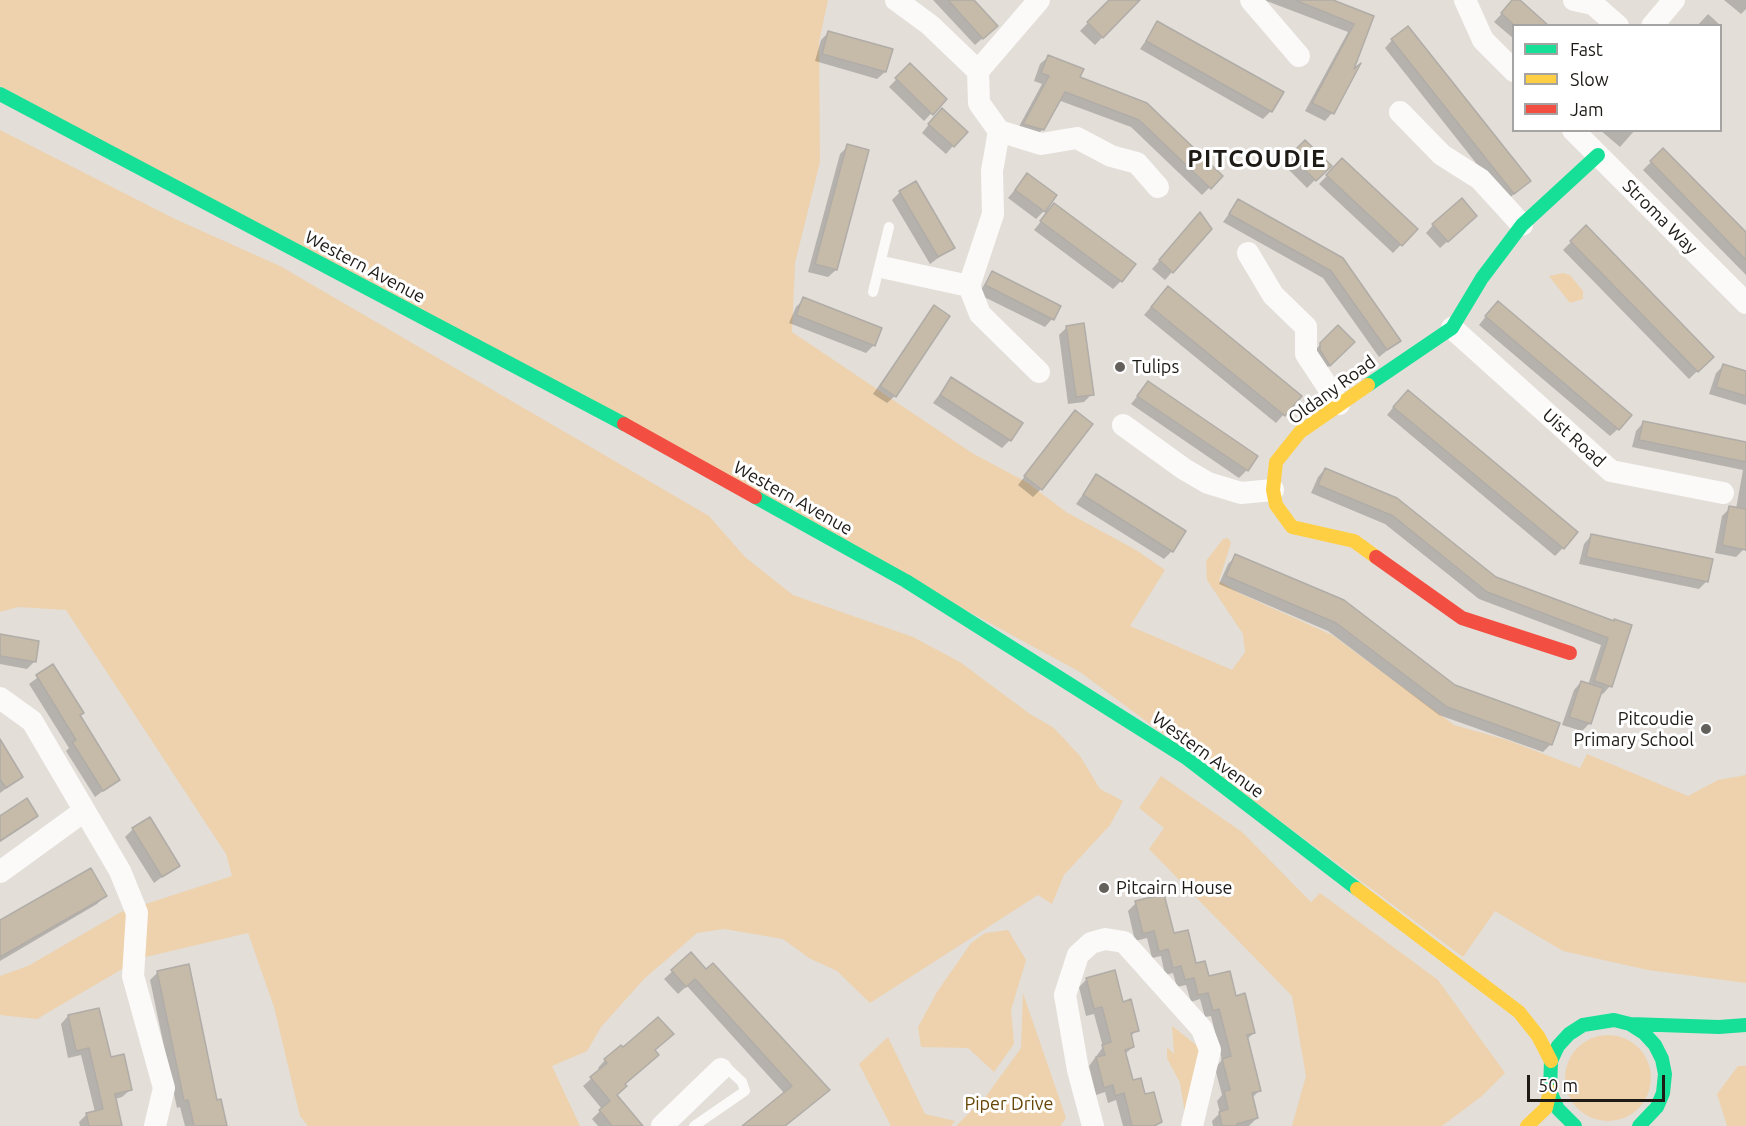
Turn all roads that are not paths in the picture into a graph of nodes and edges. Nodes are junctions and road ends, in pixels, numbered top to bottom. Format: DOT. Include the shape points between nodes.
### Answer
graph roads {
  1 [pos="896,0"];
  2 [pos="1039,0"];
  3 [pos="1251,0"];
  4 [pos="1465,0"];
  5 [pos="1574,0"];
  6 [pos="1674,0"];
  7 [pos="1616,24"];
  8 [pos="1654,24"];
  9 [pos="1299,56"];
  10 [pos="1512,69"];
  11 [pos="978,71"];
  12 [pos="0,94"];
  13 [pos="1400,112"];
  14 [pos="999,131"];
  15 [pos="1575,132"];
  16 [pos="1598,155"];
  17 [pos="1158,187"];
  18 [pos="1522,225"];
  19 [pos="889,226"];
  20 [pos="1248,253"];
  21 [pos="883,268"];
  22 [pos="969,286"];
  23 [pos="873,292"];
  24 [pos="1746,303"];
  25 [pos="1452,328"];
  26 [pos="1039,372"];
  27 [pos="1339,404"];
  28 [pos="1123,425"];
  29 [pos="1273,490"];
  30 [pos="1723,494"];
  31 [pos="1570,653"];
  32 [pos="0,698"];
  33 [pos="84,811"];
  34 [pos="0,872"];
  35 [pos="1519,1012"];
  36 [pos="1540,1019"];
  37 [pos="1562,1024"];
  38 [pos="1630,1024"];
  39 [pos="1583,1025"];
  40 [pos="1746,1025"];
  41 [pos="1719,1028"];
  42 [pos="1693,1042"];
  43 [pos="1678,1058"];
  44 [pos="1551,1061"];
  45 [pos="721,1069"];
  46 [pos="1665,1074"];
  47 [pos="1550,1091"];
  48 [pos="1663,1093"];
  49 [pos="1670,1115"];
  50 [pos="155,1126"];
  51 [pos="662,1126"];
  52 [pos="694,1126"];
  53 [pos="1093,1126"];
  54 [pos="1192,1126"];
  55 [pos="1527,1126"];
  56 [pos="1575,1126"];
  57 [pos="1640,1126"];
  1 -- 11 [label="street" via="930,25"];
  2 -- 11 [label="street"];
  3 -- 9 [label="street"];
  4 -- 10 [label="street" via="1483,40"];
  5 -- 7 [label="street" via="1593,4"];
  6 -- 8 [label="street"];
  11 -- 14 [label="street" via="979,103"];
  12 -- 35 [label="main road, Western Avenue" via="618,421 906,581 1185,757"];
  13 -- 18 [label="street" via="1442,155 1480,179"];
  14 -- 17 [label="street" via="1041,144 1077,138 1137,164"];
  14 -- 22 [label="street" via="993,171 993,214"];
  15 -- 16 [label="street, Stroma Way"];
  16 -- 18 [label="main road, Oldany Road"];
  16 -- 24 [label="street, Stroma Way"];
  18 -- 25 [label="main road, Oldany Road" via="1482,278"];
  19 -- 21 [label="lane"];
  20 -- 27 [label="street" via="1273,296 1306,327 1305,354"];
  21 -- 22 [label="street"];
  21 -- 23 [label="lane"];
  22 -- 26 [label="street" via="980,314"];
  25 -- 27 [label="main road, Oldany Road"];
  25 -- 30 [label="street, Uist Road" via="1611,471"];
  27 -- 29 [label="main road, Oldany Road" via="1300,432 1276,462"];
  28 -- 29 [label="street" via="1208,483 1241,493"];
  29 -- 31 [label="main road" via="1276,505 1292,527 1354,541 1462,618"];
  32 -- 33 [label="street" via="32,721"];
  33 -- 34 [label="street"];
  33 -- 50 [label="street" via="120,871 138,913 133,976 164,1088"];
  35 -- 36 [label="main road, Western Avenue"];
  35 -- 44 [label="main road, Western Avenue"];
  37 -- 39 [label="main road"];
  38 -- 39 [label="main road" via="1614,1020"];
  38 -- 41 [label="main road"];
  38 -- 46 [label="main road" via="1654,1045"];
  39 -- 44 [label="main road" via="1564,1040"];
  40 -- 41 [label="main road"];
  41 -- 42 [label="main road"];
  43 -- 46 [label="main road"];
  44 -- 47 [label="main road"];
  45 -- 51 [label="street"];
  45 -- 52 [label="lane" via="728,1069 742,1082 745,1091"];
  46 -- 48 [label="main road"];
  47 -- 55 [label="main road" via="1546,1108"];
  47 -- 56 [label="main road" via="1558,1109"];
  48 -- 49 [label="main road"];
  48 -- 57 [label="main road" via="1657,1107"];
  53 -- 54 [label="street" via="1077,1070 1065,995 1078,956 1091,943 1105,939 1124,942 1202,1029 1210,1050"];
}
